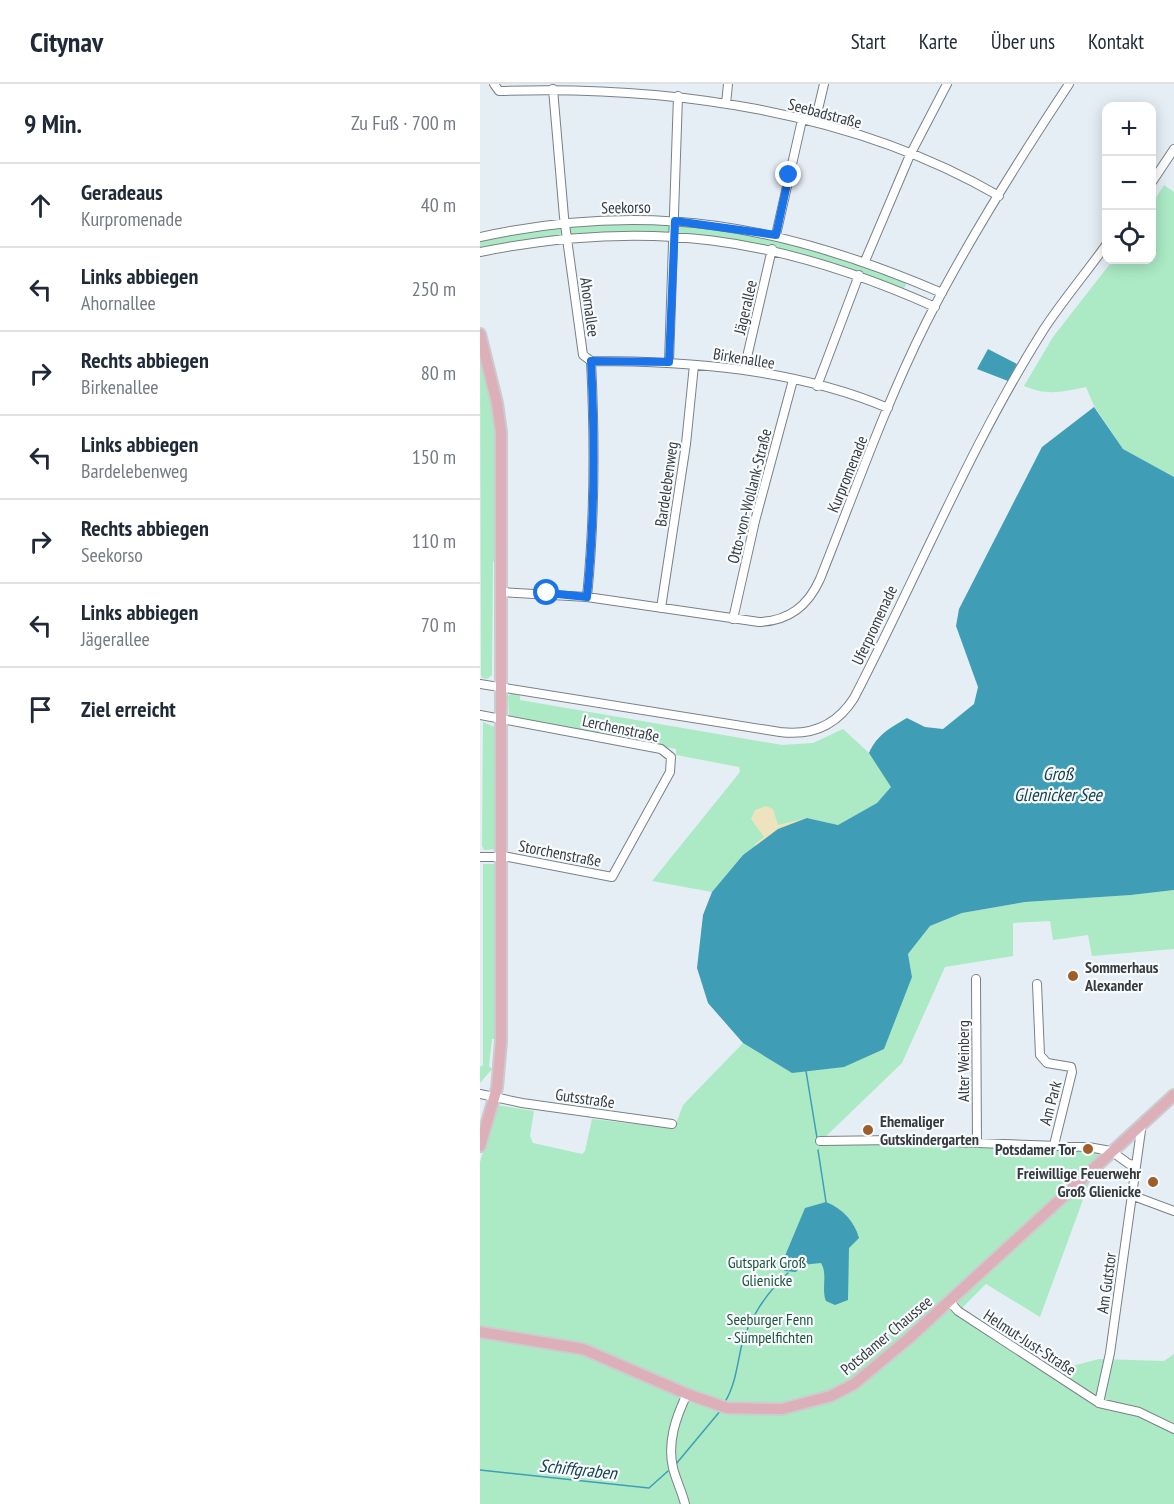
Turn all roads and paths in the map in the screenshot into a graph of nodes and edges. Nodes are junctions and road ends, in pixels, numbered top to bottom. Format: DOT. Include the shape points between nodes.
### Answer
graph roads {
  1 [pos="494,84"];
  2 [pos="728,84"];
  3 [pos="824,84"];
  4 [pos="947,84"];
  5 [pos="1069,84"];
  6 [pos="554,89"];
  7 [pos="678,96"];
  8 [pos="726,104"];
  9 [pos="802,120"];
  10 [pos="814,122"];
  11 [pos="1174,149"];
  12 [pos="910,155"];
  13 [pos="1156,176"];
  14 [pos="999,196"];
  15 [pos="675,221"];
  16 [pos="566,222"];
  17 [pos="776,235"];
  18 [pos="675,236"];
  19 [pos="480,237"];
  20 [pos="567,237"];
  21 [pos="772,249"];
  22 [pos="480,252"];
  23 [pos="1102,252"];
  24 [pos="865,261"];
  25 [pos="859,275"];
  26 [pos="942,293"];
  27 [pos="935,307"];
  28 [pos="480,333"];
  29 [pos="591,361"];
  30 [pos="669,362"];
  31 [pos="694,365"];
  32 [pos="744,370"];
  33 [pos="793,380"];
  34 [pos="817,386"];
  35 [pos="888,408"];
  36 [pos="501,592"];
  37 [pos="587,597"];
  38 [pos="661,608"];
  39 [pos="733,619"];
  40 [pos="480,684"];
  41 [pos="500,687"];
  42 [pos="480,715"];
  43 [pos="501,718"];
  44 [pos="480,857"];
  45 [pos="502,857"];
  46 [pos="612,877"];
  47 [pos="976,979"];
  48 [pos="1037,984"];
  49 [pos="480,1094"];
  50 [pos="1174,1095"];
  51 [pos="494,1097"];
  52 [pos="1142,1123"];
  53 [pos="672,1124"];
  54 [pos="820,1141"];
  55 [pos="977,1143"];
  56 [pos="1054,1145"];
  57 [pos="480,1146"];
  58 [pos="1111,1151"];
  59 [pos="1136,1165"];
  60 [pos="1131,1195"];
  61 [pos="1174,1211"];
  62 [pos="949,1301"];
  63 [pos="480,1332"];
  64 [pos="687,1394"];
  65 [pos="1099,1403"];
  66 [pos="1174,1429"];
  67 [pos="686,1504"];
  1 -- 6 [label="street, Seebadstraße" via="499,91"];
  2 -- 8 [label="street"];
  3 -- 10 [label="street"];
  4 -- 12 [label="street"];
  5 -- 14 [label="street, Kurpromenade"];
  6 -- 7 [label="street, Seebadstraße"];
  6 -- 16 [label="street, Ahornallee"];
  7 -- 8 [label="street, Seebadstraße"];
  7 -- 15 [label="street"];
  8 -- 9 [label="street, Seebadstraße"];
  9 -- 10 [label="street, Seebadstraße"];
  9 -- 17 [label="street"];
  10 -- 12 [label="street, Seebadstraße"];
  11 -- 13 [label="street"];
  12 -- 14 [label="street, Seebadstraße"];
  12 -- 24 [label="street"];
  14 -- 26 [label="street, Kurpromenade"];
  15 -- 16 [label="street, Seekorso"];
  15 -- 17 [label="street, Seekorso"];
  15 -- 18 [label="street"];
  16 -- 19 [label="street, Seekorso"];
  16 -- 20 [label="street, Ahornallee"];
  17 -- 24 [label="street, Seekorso"];
  18 -- 20 [label="street, Seekorso"];
  18 -- 21 [label="street, Seekorso"];
  18 -- 30 [label="street"];
  20 -- 22 [label="street, Seekorso"];
  20 -- 29 [label="street, Ahornallee" via="583,355"];
  21 -- 25 [label="street, Seekorso"];
  21 -- 32 [label="street, Jägerallee"];
  23 -- 41 [label="street, Uferpromenade" via="1048,324 1011,387 859,689 838,718 818,730 789,734"];
  24 -- 26 [label="street, Seekorso"];
  25 -- 27 [label="street, Seekorso"];
  25 -- 34 [label="street"];
  26 -- 27 [label="street, Kurpromenade"];
  27 -- 35 [label="street, Kurpromenade"];
  28 -- 36 [label="main road" via="501,432"];
  29 -- 30 [label="street, Birkenallee"];
  29 -- 37 [label="street, Ahornallee" via="595,505"];
  30 -- 31 [label="street, Birkenallee"];
  31 -- 32 [label="street, Birkenallee"];
  31 -- 38 [label="street, Bardelebenweg"];
  32 -- 33 [label="street, Birkenallee"];
  33 -- 34 [label="street, Birkenallee"];
  33 -- 39 [label="street, Otto-von-Wollank-Straße"];
  34 -- 35 [label="street, Birkenallee"];
  35 -- 39 [label="street, Kurpromenade" via="810,598 792,615 776,621"];
  36 -- 37 [label="street, Kurpromenade"];
  36 -- 41 [label="main road"];
  37 -- 38 [label="street, Kurpromenade"];
  38 -- 39 [label="street, Kurpromenade"];
  40 -- 41 [label="street, Uferpromenade"];
  41 -- 43 [label="main road"];
  42 -- 43 [label="street"];
  43 -- 45 [label="main road"];
  43 -- 46 [label="street, Lerchenstraße" via="668,752 670,772"];
  44 -- 45 [label="street, Storchenstraße"];
  45 -- 46 [label="street, Storchenstraße"];
  45 -- 51 [label="main road" via="501,1041"];
  47 -- 55 [label="street, Alter Weinberg"];
  48 -- 56 [label="street, Am Park" via="1043,1061 1071,1066 1072,1072"];
  49 -- 51 [label="street, Gutsstraße"];
  50 -- 52 [label="main road, Potsdamer Chaussee"];
  51 -- 53 [label="street, Gutsstraße"];
  51 -- 57 [label="main road"];
  52 -- 58 [label="main road, Potsdamer Chaussee"];
  52 -- 59 [label="street, Am Gutstor"];
  54 -- 55 [label="street, Am Park"];
  55 -- 56 [label="street, Am Park"];
  56 -- 58 [label="street, Am Park"];
  58 -- 59 [label="street"];
  58 -- 62 [label="main road, Potsdamer Chaussee"];
  59 -- 60 [label="street, Am Gutstor"];
  60 -- 61 [label="street"];
  60 -- 65 [label="street, Am Gutstor" via="1110,1353"];
  62 -- 64 [label="main road, Potsdamer Chaussee" via="854,1384 831,1396 782,1409 755,1411 727,1408"];
  62 -- 65 [label="street, Helmut-Just-Straße" via="958,1311"];
  63 -- 64 [label="main road, Potsdamer Chaussee" via="583,1349"];
  64 -- 67 [label="street" via="676,1416 671,1452"];
  65 -- 66 [label="street" via="1139,1412"];
}
